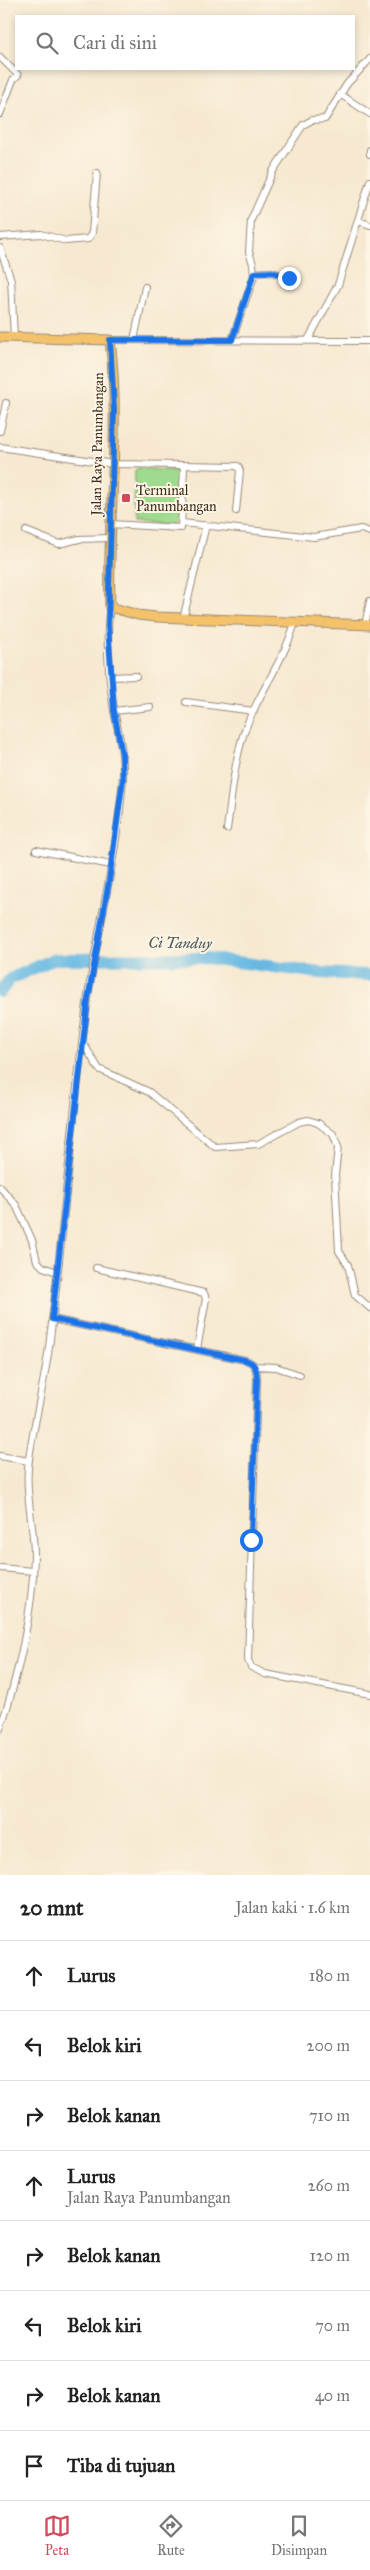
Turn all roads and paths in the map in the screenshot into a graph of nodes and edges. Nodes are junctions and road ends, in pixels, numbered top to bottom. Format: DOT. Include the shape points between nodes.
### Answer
graph roads {
  1 [pos="0,57"];
  2 [pos="370,59"];
  3 [pos="340,94"];
  4 [pos="0,114"];
  5 [pos="370,114"];
  6 [pos="370,150"];
  7 [pos="370,154"];
  8 [pos="97,173"];
  9 [pos="370,181"];
  10 [pos="359,221"];
  11 [pos="370,225"];
  12 [pos="0,237"];
  13 [pos="0,248"];
  14 [pos="254,273"];
  15 [pos="289,278"];
  16 [pos="145,287"];
  17 [pos="14,337"];
  18 [pos="0,338"];
  19 [pos="110,340"];
  20 [pos="134,340"];
  21 [pos="232,340"];
  22 [pos="308,340"];
  23 [pos="370,341"];
  24 [pos="6,403"];
  25 [pos="0,431"];
  26 [pos="0,447"];
  27 [pos="113,464"];
  28 [pos="182,466"];
  29 [pos="236,511"];
  30 [pos="182,523"];
  31 [pos="110,524"];
  32 [pos="206,525"];
  33 [pos="26,531"];
  34 [pos="370,532"];
  35 [pos="110,538"];
  36 [pos="370,601"];
  37 [pos="110,607"];
  38 [pos="183,618"];
  39 [pos="295,622"];
  40 [pos="368,625"];
  41 [pos="136,676"];
  42 [pos="111,677"];
  43 [pos="186,702"];
  44 [pos="150,707"];
  45 [pos="114,711"];
  46 [pos="254,711"];
  47 [pos="227,829"];
  48 [pos="36,850"];
  49 [pos="111,865"];
  50 [pos="83,1043"];
  51 [pos="0,1187"];
  52 [pos="96,1268"];
  53 [pos="57,1272"];
  54 [pos="370,1308"];
  55 [pos="52,1319"];
  56 [pos="197,1349"];
  57 [pos="255,1366"];
  58 [pos="300,1375"];
  59 [pos="0,1456"];
  60 [pos="29,1461"];
  61 [pos="0,1568"];
  62 [pos="33,1571"];
  63 [pos="370,1694"];
  64 [pos="0,1728"];
  1 -- 4 [label="street" via="18,75"];
  2 -- 3 [label="street"];
  3 -- 5 [label="street"];
  3 -- 14 [label="street" via="325,119 312,120 304,125 273,171 251,220 249,252"];
  6 -- 7 [label="street"];
  8 -- 12 [label="street" via="92,233 88,239 66,241 41,234"];
  9 -- 10 [label="street"];
  10 -- 11 [label="street"];
  10 -- 22 [label="street" via="338,285"];
  13 -- 17 [label="street" via="11,280"];
  14 -- 15 [label="street" via="272,272"];
  14 -- 21 [label="street"];
  16 -- 20 [label="street"];
  17 -- 18 [label="main road"];
  17 -- 19 [label="main road"];
  19 -- 20 [label="street"];
  19 -- 27 [label="main road, Jalan Raya Panumbangan"];
  20 -- 21 [label="street"];
  21 -- 22 [label="street"];
  22 -- 23 [label="street"];
  24 -- 25 [label="street"];
  26 -- 27 [label="street"];
  27 -- 28 [label="street"];
  27 -- 31 [label="main road, Jalan Raya Panumbangan"];
  28 -- 29 [label="street" via="238,466"];
  28 -- 30 [label="street" via="186,472"];
  30 -- 31 [label="street" via="178,529"];
  30 -- 32 [label="street"];
  31 -- 35 [label="main road, Jalan Raya Panumbangan"];
  32 -- 34 [label="street" via="314,537 361,530"];
  32 -- 38 [label="street"];
  33 -- 35 [label="street" via="59,544 80,539"];
  35 -- 37 [label="main road, Jalan Raya Panumbangan"];
  36 -- 40 [label="street"];
  37 -- 38 [label="main road" via="138,615"];
  37 -- 42 [label="street"];
  38 -- 39 [label="main road"];
  39 -- 40 [label="main road"];
  39 -- 46 [label="street"];
  41 -- 42 [label="street"];
  42 -- 45 [label="street"];
  43 -- 46 [label="street"];
  44 -- 45 [label="street"];
  45 -- 49 [label="street" via="123,768"];
  46 -- 47 [label="street" via="239,755"];
  48 -- 49 [label="street"];
  49 -- 50 [label="street"];
  50 -- 53 [label="street"];
  50 -- 54 [label="street" via="99,1069 149,1092 215,1147 258,1144 308,1120 333,1134 338,1147 335,1175 339,1251 348,1265 355,1295"];
  51 -- 53 [label="street" via="16,1205 32,1240 37,1261"];
  52 -- 56 [label="street" via="204,1294 206,1299"];
  53 -- 55 [label="street"];
  55 -- 56 [label="street"];
  55 -- 60 [label="street"];
  56 -- 57 [label="street" via="245,1360"];
  57 -- 58 [label="street" via="276,1367"];
  57 -- 63 [label="street" via="248,1660 251,1667 265,1674"];
  59 -- 60 [label="street"];
  60 -- 62 [label="street" via="27,1477 34,1536"];
  61 -- 62 [label="street"];
  62 -- 64 [label="street" via="19,1657"];
}
